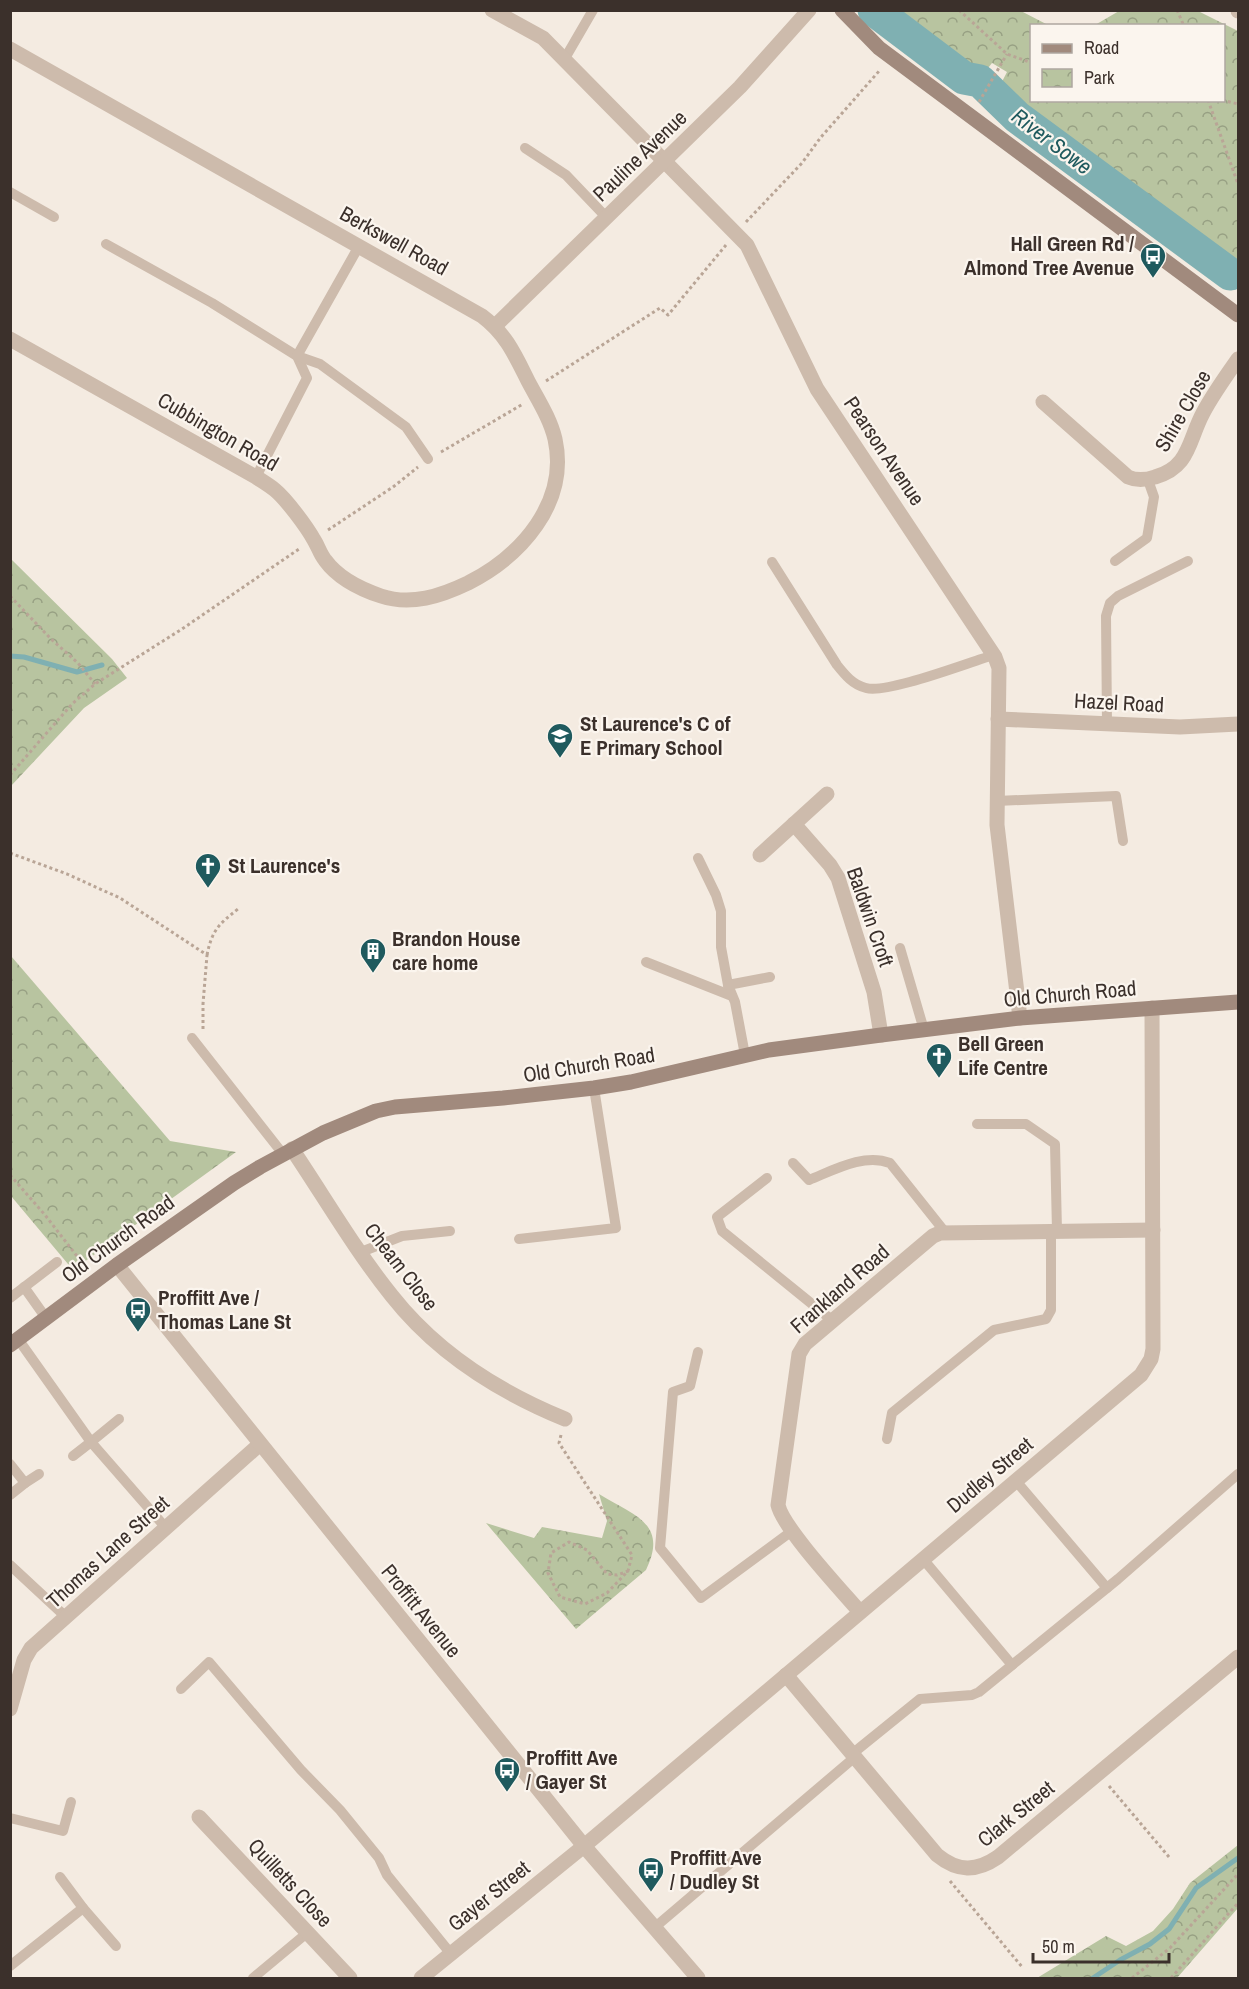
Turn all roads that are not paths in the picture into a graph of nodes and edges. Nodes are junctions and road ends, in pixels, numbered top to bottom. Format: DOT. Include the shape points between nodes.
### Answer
graph roads {
  1 [pos="492,10"];
  2 [pos="592,10"];
  3 [pos="809,10"];
  4 [pos="842,10"];
  5 [pos="10,49"];
  6 [pos="564,60"];
  7 [pos="525,148"];
  8 [pos="665,161"];
  9 [pos="10,192"];
  10 [pos="54,217"];
  11 [pos="607,218"];
  12 [pos="106,244"];
  13 [pos="359,246"];
  14 [pos="1239,315"];
  15 [pos="495,326"];
  16 [pos="10,339"];
  17 [pos="297,356"];
  18 [pos="1239,359"];
  19 [pos="1043,402"];
  20 [pos="428,459"];
  21 [pos="256,477"];
  22 [pos="1148,480"];
  23 [pos="1115,561"];
  24 [pos="1188,561"];
  25 [pos="772,562"];
  26 [pos="478,578"];
  27 [pos="994,655"];
  28 [pos="998,719"];
  29 [pos="1107,724"];
  30 [pos="1239,724"];
  31 [pos="827,794"];
  32 [pos="998,801"];
  33 [pos="794,824"];
  34 [pos="1123,841"];
  35 [pos="760,855"];
  36 [pos="698,858"];
  37 [pos="900,948"];
  38 [pos="646,962"];
  39 [pos="770,977"];
  40 [pos="728,985"];
  41 [pos="732,996"];
  42 [pos="1239,1002"];
  43 [pos="1152,1008"];
  44 [pos="1020,1018"];
  45 [pos="924,1030"];
  46 [pos="881,1035"];
  47 [pos="192,1038"];
  48 [pos="745,1055"];
  49 [pos="594,1088"];
  50 [pos="977,1124"];
  51 [pos="288,1151"];
  52 [pos="793,1163"];
  53 [pos="767,1178"];
  54 [pos="1153,1230"];
  55 [pos="450,1231"];
  56 [pos="1054,1231"];
  57 [pos="945,1232"];
  58 [pos="519,1239"];
  59 [pos="361,1252"];
  60 [pos="57,1262"];
  61 [pos="117,1265"];
  62 [pos="24,1287"];
  63 [pos="10,1298"];
  64 [pos="46,1318"];
  65 [pos="832,1321"];
  66 [pos="14,1342"];
  67 [pos="698,1352"];
  68 [pos="119,1419"];
  69 [pos="565,1419"];
  70 [pos="887,1439"];
  71 [pos="91,1442"];
  72 [pos="260,1444"];
  73 [pos="73,1456"];
  74 [pos="10,1464"];
  75 [pos="1239,1473"];
  76 [pos="39,1474"];
  77 [pos="1016,1481"];
  78 [pos="25,1483"];
  79 [pos="10,1495"];
  80 [pos="166,1528"];
  81 [pos="792,1531"];
  82 [pos="923,1559"];
  83 [pos="10,1564"];
  84 [pos="1107,1588"];
  85 [pos="860,1612"];
  86 [pos="66,1617"];
  87 [pos="1239,1657"];
  88 [pos="1012,1665"];
  89 [pos="786,1675"];
  90 [pos="181,1689"];
  91 [pos="10,1709"];
  92 [pos="853,1755"];
  93 [pos="71,1802"];
  94 [pos="199,1817"];
  95 [pos="10,1818"];
  96 [pos="584,1846"];
  97 [pos="60,1877"];
  98 [pos="83,1908"];
  99 [pos="654,1928"];
  100 [pos="307,1933"];
  101 [pos="116,1946"];
  102 [pos="451,1954"];
  103 [pos="10,1966"];
  104 [pos="253,1978"];
  105 [pos="350,1978"];
  106 [pos="422,1978"];
  107 [pos="698,1978"];
  1 -- 6 [label="street, Pearson Avenue" via="543,38"];
  2 -- 6 [label="lane"];
  3 -- 8 [label="street, Pauline Avenue" via="740,87"];
  4 -- 14 [label="main road" via="891,57"];
  5 -- 13 [label="street, Berkswell Road"];
  6 -- 8 [label="street, Pearson Avenue"];
  7 -- 11 [label="lane" via="566,175"];
  8 -- 11 [label="street, Pauline Avenue"];
  8 -- 27 [label="street, Pearson Avenue" via="747,245 817,389"];
  9 -- 10 [label="lane"];
  11 -- 15 [label="street, Pauline Avenue"];
  12 -- 17 [label="lane"];
  13 -- 15 [label="street, Berkswell Road"];
  13 -- 17 [label="lane"];
  15 -- 26 [label="street, Berkswell Road" via="507,340 549,421 555,441 555,483 538,525 502,562"];
  16 -- 21 [label="street, Cubbington Road"];
  17 -- 20 [label="lane" via="320,364 406,427"];
  17 -- 21 [label="lane" via="307,378"];
  18 -- 22 [label="street, Shire Close" via="1202,414 1182,463"];
  19 -- 22 [label="street" via="1128,477"];
  21 -- 26 [label="street, Cubbington Road" via="275,490 314,539 324,559 342,577 364,590 384,597 421,600"];
  22 -- 23 [label="lane" via="1154,496 1147,538"];
  24 -- 29 [label="lane" via="1110,603 1106,616"];
  25 -- 27 [label="lane" via="837,665 849,680 866,688 879,689"];
  27 -- 28 [label="street, Pearson Avenue" via="999,668"];
  28 -- 29 [label="street, Hazel Road"];
  28 -- 32 [label="street, Pearson Avenue"];
  29 -- 30 [label="street, Hazel Road"];
  31 -- 33 [label="street"];
  32 -- 34 [label="lane" via="1116,795"];
  32 -- 44 [label="street, Pearson Avenue"];
  33 -- 35 [label="street"];
  33 -- 46 [label="street, Baldwin Croft" via="838,878 874,992"];
  36 -- 40 [label="lane" via="721,911 721,947"];
  37 -- 45 [label="lane"];
  38 -- 41 [label="lane"];
  39 -- 40 [label="lane"];
  40 -- 41 [label="lane"];
  41 -- 48 [label="lane"];
  42 -- 43 [label="main road, Old Church Road"];
  43 -- 44 [label="main road, Old Church Road"];
  43 -- 54 [label="street, Dudley Street"];
  44 -- 45 [label="main road, Old Church Road"];
  45 -- 46 [label="main road, Old Church Road"];
  46 -- 48 [label="main road, Old Church Road"];
  47 -- 51 [label="lane"];
  48 -- 49 [label="main road, Old Church Road"];
  49 -- 51 [label="main road, Old Church Road" via="395,1107 353,1120"];
  49 -- 58 [label="lane" via="616,1228"];
  50 -- 56 [label="lane" via="1026,1124 1055,1144"];
  51 -- 59 [label="street, Cheam Close"];
  51 -- 61 [label="main road, Old Church Road" via="234,1183"];
  52 -- 57 [label="lane" via="809,1180 866,1159 890,1163"];
  53 -- 65 [label="lane" via="717,1217 722,1231"];
  54 -- 56 [label="street"];
  54 -- 77 [label="street, Dudley Street" via="1153,1349 1148,1367"];
  55 -- 59 [label="lane" via="402,1236"];
  56 -- 57 [label="street"];
  56 -- 70 [label="lane" via="1051,1310 1046,1319 994,1330 892,1413"];
  57 -- 65 [label="street, Frankland Road" via="933,1236"];
  59 -- 69 [label="street, Cheam Close" via="393,1297 464,1364 497,1387"];
  60 -- 62 [label="lane"];
  61 -- 64 [label="main road, Old Church Road"];
  61 -- 72 [label="street, Proffitt Avenue"];
  62 -- 63 [label="lane"];
  62 -- 64 [label="lane"];
  64 -- 66 [label="main road, Old Church Road"];
  65 -- 81 [label="street, Frankland Road" via="799,1354 778,1505"];
  66 -- 71 [label="lane"];
  67 -- 81 [label="lane" via="690,1386 673,1392 660,1548 701,1598"];
  68 -- 71 [label="lane"];
  71 -- 73 [label="lane"];
  71 -- 80 [label="lane"];
  72 -- 80 [label="street, Thomas Lane Street"];
  72 -- 96 [label="street, Proffitt Avenue"];
  74 -- 78 [label="lane"];
  75 -- 84 [label="lane"];
  76 -- 78 [label="lane"];
  77 -- 82 [label="street, Dudley Street"];
  77 -- 84 [label="lane"];
  78 -- 79 [label="lane"];
  80 -- 86 [label="street, Thomas Lane Street"];
  81 -- 85 [label="street, Frankland Road"];
  82 -- 85 [label="street, Dudley Street"];
  82 -- 88 [label="lane"];
  83 -- 86 [label="lane"];
  84 -- 88 [label="lane"];
  85 -- 89 [label="street, Dudley Street"];
  86 -- 91 [label="street, Thomas Lane Street" via="27,1654"];
  87 -- 92 [label="street, Clark Street" via="987,1865 954,1866 937,1855"];
  88 -- 92 [label="lane" via="975,1694 920,1699"];
  89 -- 92 [label="street"];
  89 -- 96 [label="street, Dudley Street"];
  90 -- 102 [label="lane" via="209,1662 346,1818"];
  92 -- 99 [label="lane"];
  93 -- 95 [label="lane" via="63,1831"];
  94 -- 100 [label="street, Quilletts Close"];
  96 -- 99 [label="street, Proffitt Avenue"];
  96 -- 102 [label="street, Gayer Street"];
  97 -- 98 [label="lane"];
  98 -- 101 [label="lane"];
  98 -- 103 [label="lane"];
  99 -- 107 [label="street, Proffitt Avenue"];
  100 -- 104 [label="lane"];
  100 -- 105 [label="street, Quilletts Close"];
  102 -- 106 [label="street, Gayer Street"];
}
